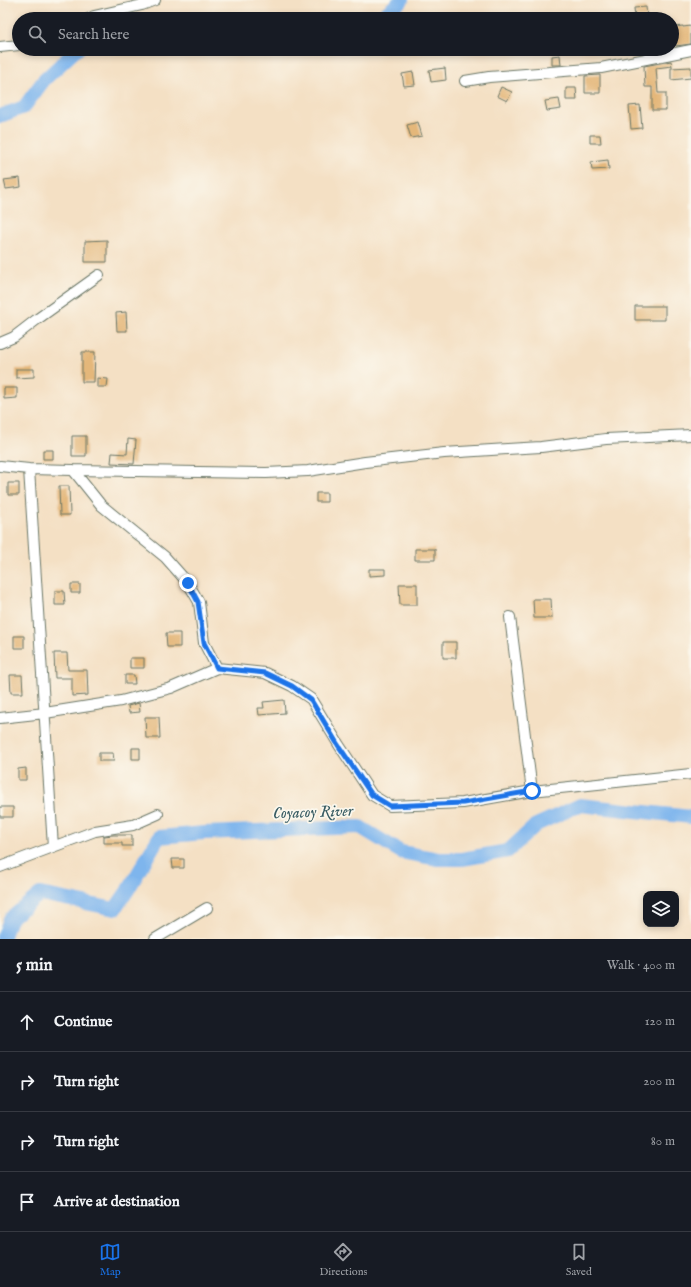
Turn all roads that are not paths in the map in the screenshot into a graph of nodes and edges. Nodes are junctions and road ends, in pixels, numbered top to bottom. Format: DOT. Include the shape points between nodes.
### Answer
graph roads {
  1 [pos="155,0"];
  2 [pos="111,12"];
  3 [pos="12,46"];
  4 [pos="0,47"];
  5 [pos="691,50"];
  6 [pos="679,52"];
  7 [pos="661,56"];
  8 [pos="465,81"];
  9 [pos="99,275"];
  10 [pos="0,343"];
  11 [pos="691,435"];
  12 [pos="0,466"];
  13 [pos="29,469"];
  14 [pos="73,470"];
  15 [pos="510,618"];
  16 [pos="217,668"];
  17 [pos="45,713"];
  18 [pos="0,718"];
  19 [pos="691,774"];
  20 [pos="532,791"];
  21 [pos="158,814"];
  22 [pos="53,847"];
  23 [pos="0,867"];
  24 [pos="208,908"];
  25 [pos="155,939"];
  1 -- 2 [label="street"];
  3 -- 4 [label="street"];
  5 -- 6 [label="street"];
  7 -- 8 [label="street" via="600,68"];
  9 -- 10 [label="street" via="14,337"];
  11 -- 14 [label="street" via="444,452 308,471 266,473"];
  12 -- 13 [label="street"];
  13 -- 14 [label="street"];
  13 -- 17 [label="street"];
  14 -- 16 [label="street" via="101,505 165,557 188,583 198,602 204,643"];
  15 -- 20 [label="street"];
  16 -- 17 [label="street" via="171,688 121,700"];
  16 -- 20 [label="street" via="265,673 292,686 311,700 372,795 390,806 463,803"];
  17 -- 18 [label="street"];
  17 -- 22 [label="street"];
  19 -- 20 [label="street"];
  21 -- 22 [label="street" via="133,825 95,831"];
  22 -- 23 [label="street"];
  24 -- 25 [label="street"];
}
